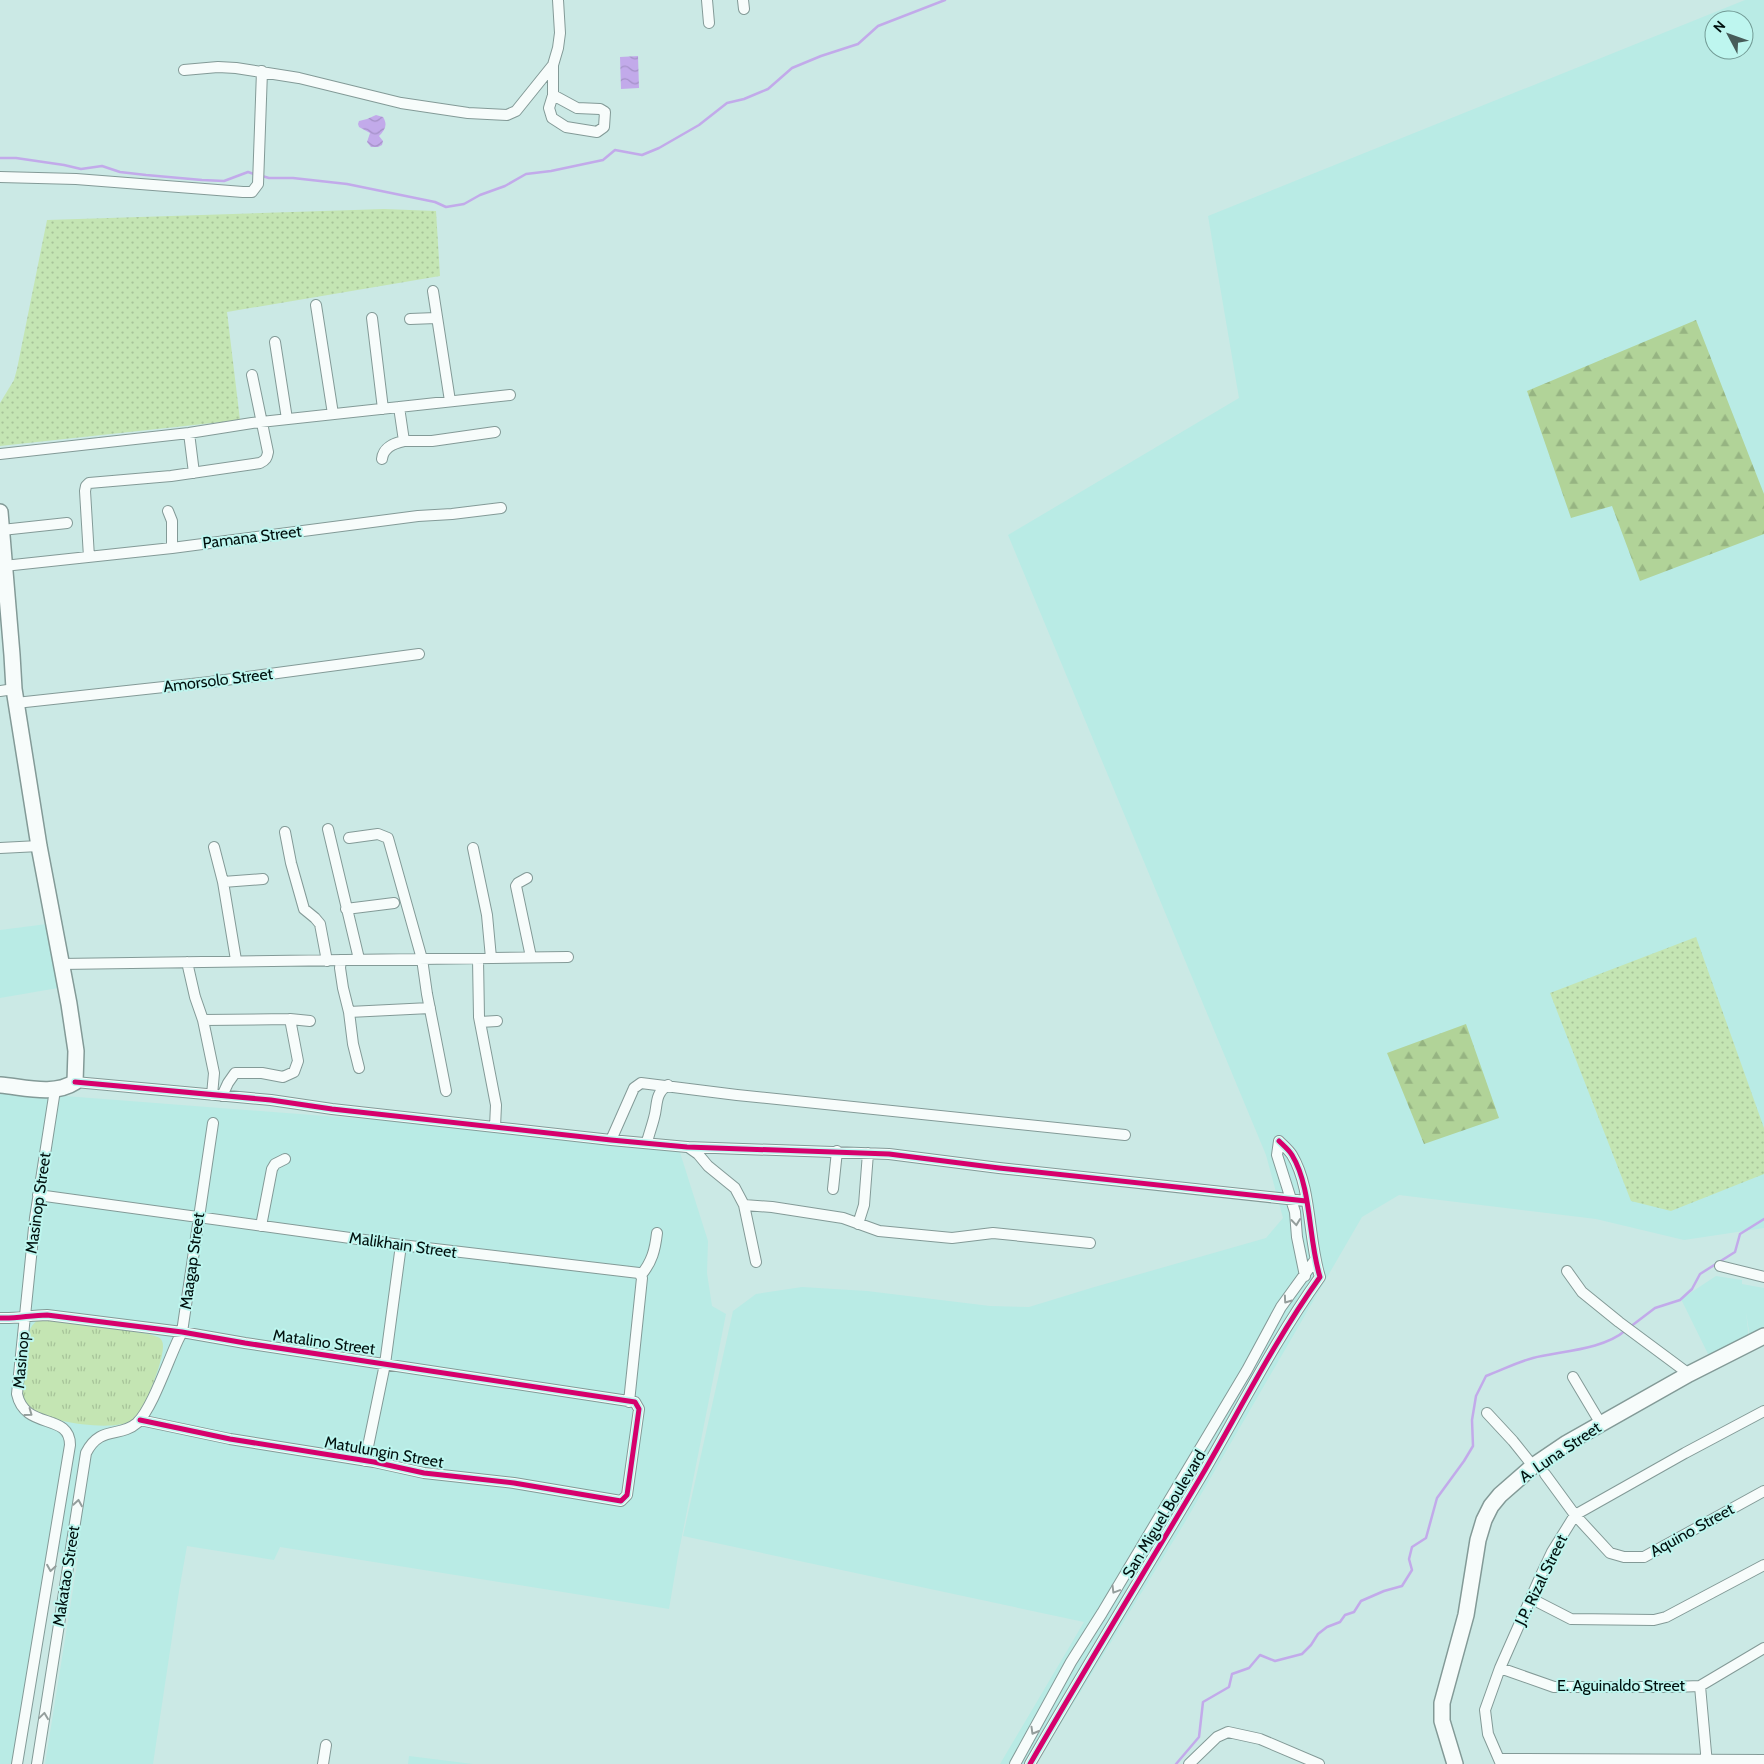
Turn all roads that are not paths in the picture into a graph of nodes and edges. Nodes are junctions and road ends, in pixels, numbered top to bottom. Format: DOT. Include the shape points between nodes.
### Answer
graph roads {
  1 [pos="558,0"];
  2 [pos="707,0"];
  3 [pos="709,23"];
  4 [pos="553,65"];
  5 [pos="184,70"];
  6 [pos="262,71"];
  7 [pos="553,95"];
  8 [pos="0,177"];
  9 [pos="433,292"];
  10 [pos="316,305"];
  11 [pos="372,318"];
  12 [pos="436,318"];
  13 [pos="410,319"];
  14 [pos="275,342"];
  15 [pos="252,375"];
  16 [pos="510,395"];
  17 [pos="450,401"];
  18 [pos="399,408"];
  19 [pos="383,409"];
  20 [pos="333,414"];
  21 [pos="287,419"];
  22 [pos="261,422"];
  23 [pos="495,432"];
  24 [pos="189,433"];
  25 [pos="404,441"];
  26 [pos="0,454"];
  27 [pos="382,459"];
  28 [pos="194,473"];
  29 [pos="501,508"];
  30 [pos="0,512"];
  31 [pos="168,512"];
  32 [pos="68,523"];
  33 [pos="2,530"];
  34 [pos="172,548"];
  35 [pos="89,557"];
  36 [pos="4,566"];
  37 [pos="419,654"];
  38 [pos="10,694"];
  39 [pos="328,828"];
  40 [pos="285,832"];
  41 [pos="349,838"];
  42 [pos="39,846"];
  43 [pos="214,847"];
  44 [pos="0,848"];
  45 [pos="473,848"];
  46 [pos="263,878"];
  47 [pos="527,878"];
  48 [pos="223,882"];
  49 [pos="394,902"];
  50 [pos="346,909"];
  51 [pos="531,957"];
  52 [pos="568,957"];
  53 [pos="478,958"];
  54 [pos="491,958"];
  55 [pos="359,959"];
  56 [pos="422,959"];
  57 [pos="236,960"];
  58 [pos="341,960"];
  59 [pos="327,961"];
  60 [pos="188,962"];
  61 [pos="60,964"];
  62 [pos="430,1008"];
  63 [pos="349,1012"];
  64 [pos="203,1020"];
  65 [pos="290,1020"];
  66 [pos="310,1021"];
  67 [pos="497,1021"];
  68 [pos="480,1022"];
  69 [pos="359,1068"];
  70 [pos="75,1082"];
  71 [pos="0,1085"];
  72 [pos="668,1085"];
  73 [pos="54,1090"];
  74 [pos="446,1091"];
  75 [pos="217,1096"];
  76 [pos="213,1123"];
  77 [pos="495,1127"];
  78 [pos="1125,1135"];
  79 [pos="610,1140"];
  80 [pos="647,1142"];
  81 [pos="687,1147"];
  82 [pos="837,1151"];
  83 [pos="868,1153"];
  84 [pos="285,1159"];
  85 [pos="833,1190"];
  86 [pos="38,1195"];
  87 [pos="1291,1199"];
  88 [pos="1306,1201"];
  89 [pos="744,1205"];
  90 [pos="199,1217"];
  91 [pos="858,1224"];
  92 [pos="261,1226"];
  93 [pos="658,1233"];
  94 [pos="1090,1242"];
  95 [pos="401,1245"];
  96 [pos="1315,1260"];
  97 [pos="756,1262"];
  98 [pos="1720,1266"];
  99 [pos="1567,1271"];
  100 [pos="1304,1274"];
  101 [pos="641,1275"];
  102 [pos="1764,1277"];
  103 [pos="1310,1291"];
  104 [pos="25,1317"];
  105 [pos="0,1318"];
  106 [pos="182,1332"];
  107 [pos="1764,1336"];
  108 [pos="385,1364"];
  109 [pos="1688,1374"];
  110 [pos="1573,1377"];
  111 [pos="629,1402"];
  112 [pos="1764,1411"];
  113 [pos="1487,1413"];
  114 [pos="140,1420"];
  115 [pos="1601,1424"];
  116 [pos="69,1433"];
  117 [pos="1204,1442"];
  118 [pos="1216,1451"];
  119 [pos="365,1461"];
  120 [pos="1539,1470"];
  121 [pos="1764,1491"];
  122 [pos="624,1500"];
  123 [pos="1575,1515"];
  124 [pos="1764,1565"];
  125 [pos="1532,1598"];
  126 [pos="1764,1648"];
  127 [pos="1071,1662"];
  128 [pos="1087,1668"];
  129 [pos="1500,1668"];
  130 [pos="1700,1686"];
  131 [pos="1043,1715"];
  132 [pos="1056,1720"];
  133 [pos="21,1743"];
  134 [pos="326,1745"];
  135 [pos="40,1747"];
  136 [pos="1764,1760"];
  137 [pos="1500,1761"];
  138 [pos="1706,1761"];
  139 [pos="17,1764"];
  140 [pos="37,1764"];
  141 [pos="323,1764"];
  142 [pos="1015,1764"];
  143 [pos="1030,1764"];
  144 [pos="1189,1764"];
  145 [pos="1318,1764"];
  146 [pos="1455,1764"];
  1 -- 4 [label="street" via="560,33"];
  2 -- 3 [label="street"];
  4 -- 6 [label="street" via="516,111 507,115 401,103"];
  4 -- 7 [label="street"];
  5 -- 6 [label="street" via="227,67"];
  6 -- 8 [label="street" via="259,172 258,184 252,192 76,179"];
  7 -- 7 [label="street" via="549,108 557,122 566,127 597,132 604,127 605,112 577,108"];
  9 -- 12 [label="street"];
  10 -- 20 [label="street"];
  11 -- 19 [label="street"];
  12 -- 13 [label="street"];
  12 -- 17 [label="street"];
  14 -- 21 [label="street"];
  15 -- 22 [label="street"];
  16 -- 17 [label="street"];
  17 -- 18 [label="street"];
  18 -- 19 [label="street"];
  18 -- 25 [label="street"];
  19 -- 20 [label="street"];
  20 -- 21 [label="street"];
  21 -- 22 [label="street"];
  22 -- 24 [label="street"];
  22 -- 28 [label="street" via="268,452 265,461"];
  23 -- 25 [label="street" via="432,441"];
  24 -- 26 [label="street"];
  24 -- 28 [label="street"];
  25 -- 27 [label="street" via="385,450"];
  28 -- 35 [label="street" via="104,481 86,486"];
  29 -- 34 [label="street, Pamana Street"];
  30 -- 33 [label="street"];
  31 -- 34 [label="street"];
  32 -- 33 [label="street"];
  33 -- 36 [label="street"];
  34 -- 35 [label="street, Pamana Street"];
  35 -- 36 [label="street, Pamana Street"];
  36 -- 38 [label="street" via="12,655"];
  37 -- 38 [label="street, Amorsolo Street" via="210,682"];
  38 -- 42 [label="street"];
  39 -- 50 [label="street"];
  40 -- 59 [label="street" via="304,909 320,924"];
  41 -- 56 [label="street" via="378,834 388,838"];
  42 -- 44 [label="street"];
  42 -- 61 [label="street"];
  43 -- 48 [label="street"];
  45 -- 54 [label="street" via="487,915"];
  46 -- 48 [label="street"];
  47 -- 51 [label="street" via="516,886"];
  48 -- 57 [label="street"];
  49 -- 50 [label="street"];
  50 -- 55 [label="street"];
  51 -- 52 [label="street"];
  51 -- 54 [label="street"];
  53 -- 54 [label="street"];
  53 -- 56 [label="street"];
  53 -- 68 [label="street"];
  55 -- 56 [label="street"];
  55 -- 58 [label="street"];
  56 -- 62 [label="street"];
  57 -- 59 [label="street"];
  57 -- 60 [label="street"];
  58 -- 59 [label="street"];
  58 -- 63 [label="street"];
  60 -- 61 [label="street"];
  60 -- 64 [label="street"];
  61 -- 70 [label="street" via="76,1051"];
  62 -- 63 [label="street"];
  62 -- 74 [label="street"];
  63 -- 69 [label="street"];
  64 -- 65 [label="street"];
  64 -- 75 [label="street"];
  65 -- 66 [label="street"];
  65 -- 75 [label="street" via="298,1061 294,1072 283,1077 235,1073"];
  67 -- 68 [label="street"];
  68 -- 77 [label="street" via="496,1105"];
  70 -- 73 [label="street"];
  70 -- 75 [label="street"];
  71 -- 73 [label="street"];
  72 -- 78 [label="street"];
  72 -- 79 [label="street" via="641,1083 634,1088"];
  72 -- 80 [label="street" via="657,1098"];
  73 -- 86 [label="street, Masinop Street"];
  75 -- 77 [label="street"];
  76 -- 90 [label="street, Maagap Street"];
  77 -- 79 [label="street"];
  79 -- 80 [label="street"];
  80 -- 81 [label="street"];
  81 -- 82 [label="street"];
  81 -- 89 [label="street" via="736,1188"];
  82 -- 83 [label="street"];
  82 -- 85 [label="street"];
  83 -- 87 [label="street"];
  83 -- 91 [label="street" via="864,1205"];
  84 -- 92 [label="street" via="272,1169"];
  86 -- 90 [label="street, Malikhain Street"];
  86 -- 104 [label="street, Masinop Street"];
  87 -- 88 [label="street"];
  87 -- 88 [label="street" via="1277,1155 1279,1141 1292,1154 1305,1187"];
  87 -- 100 [label="street, one-way"];
  88 -- 96 [label="street"];
  89 -- 91 [label="street" via="834,1217"];
  89 -- 97 [label="street"];
  90 -- 92 [label="street, Malikhain Street"];
  90 -- 106 [label="street, Maagap Street"];
  91 -- 94 [label="street" via="879,1231 952,1238 993,1233"];
  92 -- 95 [label="street, Malikhain Street"];
  93 -- 101 [label="street" via="656,1250"];
  95 -- 101 [label="street, Malikhain Street"];
  95 -- 108 [label="street"];
  96 -- 100 [label="street, San Miguel Boulevard"];
  96 -- 103 [label="street, San Miguel Boulevard" via="1320,1277"];
  98 -- 102 [label="street"];
  99 -- 109 [label="street" via="1582,1292"];
  100 -- 103 [label="street"];
  100 -- 117 [label="street, San Miguel Boulevard, one-way" via="1281,1307"];
  101 -- 111 [label="street"];
  103 -- 118 [label="street, San Miguel Boulevard" via="1257,1375"];
  104 -- 105 [label="street, Matalino Street"];
  104 -- 106 [label="street, Matalino Street" via="47,1315"];
  104 -- 116 [label="street, Masinop, one-way" via="18,1402 36,1418 65,1428"];
  106 -- 108 [label="street, Matalino Street"];
  106 -- 114 [label="street, Maagap Street"];
  107 -- 109 [label="street, A. Luna Street"];
  108 -- 111 [label="street, Matalino Street"];
  108 -- 119 [label="street"];
  109 -- 115 [label="street, A. Luna Street"];
  110 -- 115 [label="street"];
  111 -- 122 [label="street, Matalino Street" via="635,1402 639,1409"];
  112 -- 123 [label="street, J.P. Rizal Street"];
  113 -- 120 [label="street, Aquino Street"];
  114 -- 119 [label="street, Matulungin Street" via="230,1439"];
  135 -- 114 [label="street, Makatao Street, one-way" via="86,1453 99,1437 127,1429"];
  115 -- 120 [label="street, A. Luna Street" via="1567,1443"];
  116 -- 133 [label="street, Makatao Street, one-way" via="70,1445"];
  117 -- 118 [label="street"];
  117 -- 127 [label="street, San Miguel Boulevard, one-way"];
  118 -- 128 [label="street, San Miguel Boulevard"];
  119 -- 122 [label="street, Matulungin Street" via="424,1473"];
  120 -- 123 [label="street, Aquino Street"];
  120 -- 146 [label="street, A. Luna Street" via="1500,1495 1484,1520 1478,1540 1466,1615 1441,1712"];
  121 -- 123 [label="street, Aquino Street" via="1644,1557 1610,1553"];
  123 -- 125 [label="street, J.P. Rizal Street" via="1552,1552"];
  124 -- 125 [label="street" via="1666,1617 1654,1620 1571,1619"];
  125 -- 129 [label="street, J.P. Rizal Street"];
  126 -- 130 [label="street, E. Aguinaldo Street"];
  127 -- 128 [label="street"];
  127 -- 131 [label="street, San Miguel Boulevard"];
  128 -- 132 [label="street, San Miguel Boulevard"];
  129 -- 130 [label="street, E. Aguinaldo Street" via="1554,1686"];
  129 -- 137 [label="street, J.P. Rizal Street" via="1485,1718"];
  130 -- 138 [label="street"];
  131 -- 132 [label="street"];
  131 -- 142 [label="street, San Miguel Boulevard, one-way"];
  132 -- 143 [label="street, San Miguel Boulevard"];
  133 -- 135 [label="street"];
  133 -- 139 [label="street, Makatao Street"];
  134 -- 141 [label="street"];
  135 -- 140 [label="street, Makatao Street"];
  136 -- 138 [label="street"];
  137 -- 138 [label="street"];
  144 -- 145 [label="street" via="1228,1732 1260,1740"];
}
